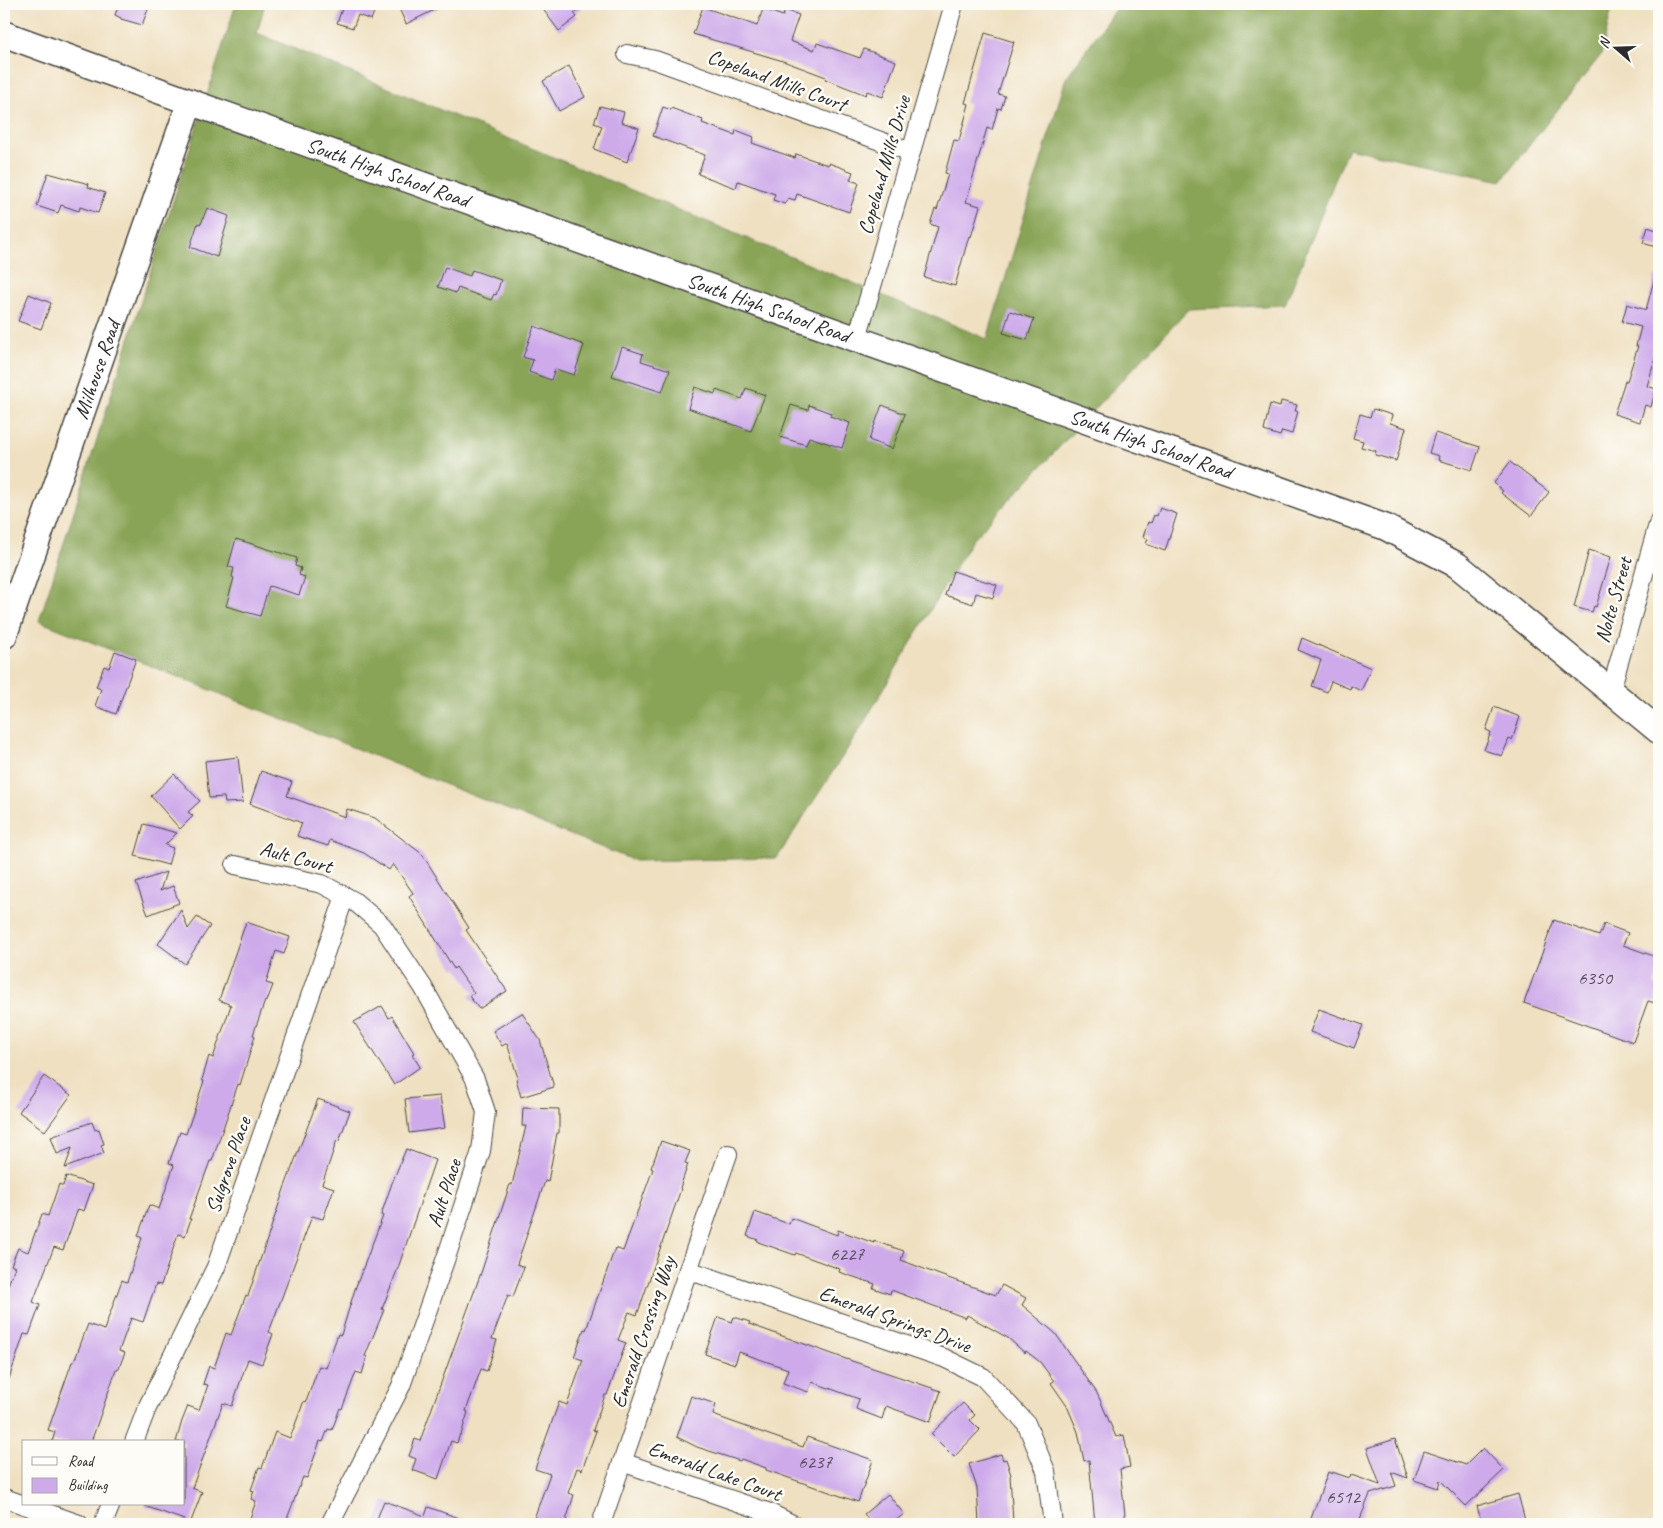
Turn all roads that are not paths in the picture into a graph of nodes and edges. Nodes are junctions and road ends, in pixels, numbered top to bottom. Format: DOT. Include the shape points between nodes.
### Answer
graph roads {
  1 [pos="954,4"];
  2 [pos="4,34"];
  3 [pos="627,54"];
  4 [pos="190,102"];
  5 [pos="911,152"];
  6 [pos="857,338"];
  7 [pos="1659,522"];
  8 [pos="4,636"];
  9 [pos="1611,690"];
  10 [pos="1659,732"];
  11 [pos="235,865"];
  12 [pos="345,896"];
  13 [pos="728,1154"];
  14 [pos="688,1270"];
  15 [pos="135,1440"];
  16 [pos="622,1462"];
  17 [pos="4,1498"];
  18 [pos="22,1504"];
  19 [pos="27,1506"];
  20 [pos="110,1506"];
  21 [pos="78,1524"];
  22 [pos="103,1524"];
  23 [pos="330,1524"];
  24 [pos="601,1524"];
  25 [pos="792,1524"];
  26 [pos="1053,1524"];
  1 -- 5 [label="street, Copeland Mills Drive"];
  2 -- 4 [label="main road, South High School Road"];
  3 -- 5 [label="street, Copeland Mills Court" via="655,60"];
  4 -- 6 [label="main road, South High School Road"];
  4 -- 8 [label="main road, Milhouse Road"];
  5 -- 6 [label="street, Copeland Mills Drive"];
  6 -- 9 [label="main road, South High School Road" via="1385,527 1452,562"];
  7 -- 9 [label="street, Nolte Street"];
  9 -- 10 [label="main road, South High School Road"];
  11 -- 12 [label="street, Ault Court" via="322,884"];
  12 -- 15 [label="street, Sulgrove Place" via="216,1267 147,1408"];
  12 -- 23 [label="street, Ault Place" via="382,925 423,987 476,1079 486,1112 481,1151 401,1386"];
  13 -- 14 [label="street, Emerald Crossing Way"];
  14 -- 16 [label="street, Emerald Crossing Way"];
  14 -- 26 [label="street, Emerald Springs Drive" via="944,1358 983,1377 1026,1423 1046,1471"];
  16 -- 24 [label="street, Emerald Crossing Way"];
  16 -- 25 [label="street, Emerald Lake Court" via="770,1513"];
  17 -- 18 [label="street"];
  19 -- 21 [label="street"];
  20 -- 22 [label="street"];
}
